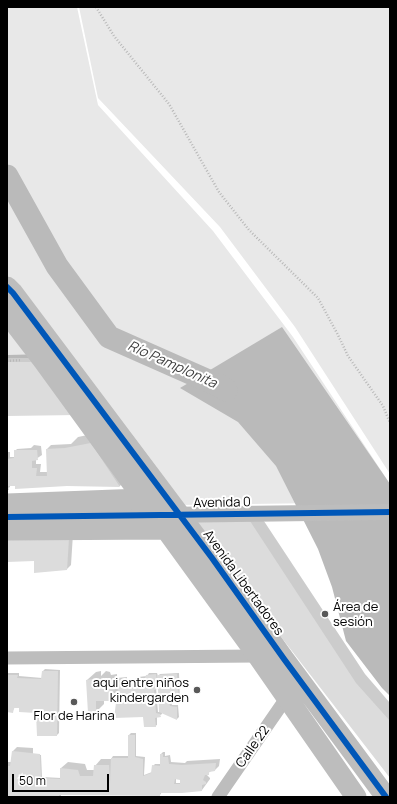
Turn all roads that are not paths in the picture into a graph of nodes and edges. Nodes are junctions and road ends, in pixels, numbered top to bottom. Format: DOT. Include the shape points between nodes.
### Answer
graph roads {
  1 [pos="7,287"];
  2 [pos="7,313"];
  3 [pos="143,499"];
  4 [pos="390,512"];
  5 [pos="9,517"];
  6 [pos="165,529"];
  7 [pos="258,656"];
  8 [pos="7,658"];
  9 [pos="287,697"];
  10 [pos="218,797"];
  11 [pos="356,797"];
  12 [pos="386,797"];
  1 -- 12 [label="main road, Avenida Libertadores" via="212,558"];
  2 -- 3 [label="main road"];
  3 -- 5 [label="main road"];
  3 -- 6 [label="main road"];
  4 -- 5 [label="street, Avenida 0"];
  5 -- 6 [label="main road"];
  6 -- 7 [label="main road"];
  7 -- 8 [label="street"];
  7 -- 9 [label="main road"];
  9 -- 10 [label="street, Calle 22"];
  9 -- 11 [label="main road"];
}
